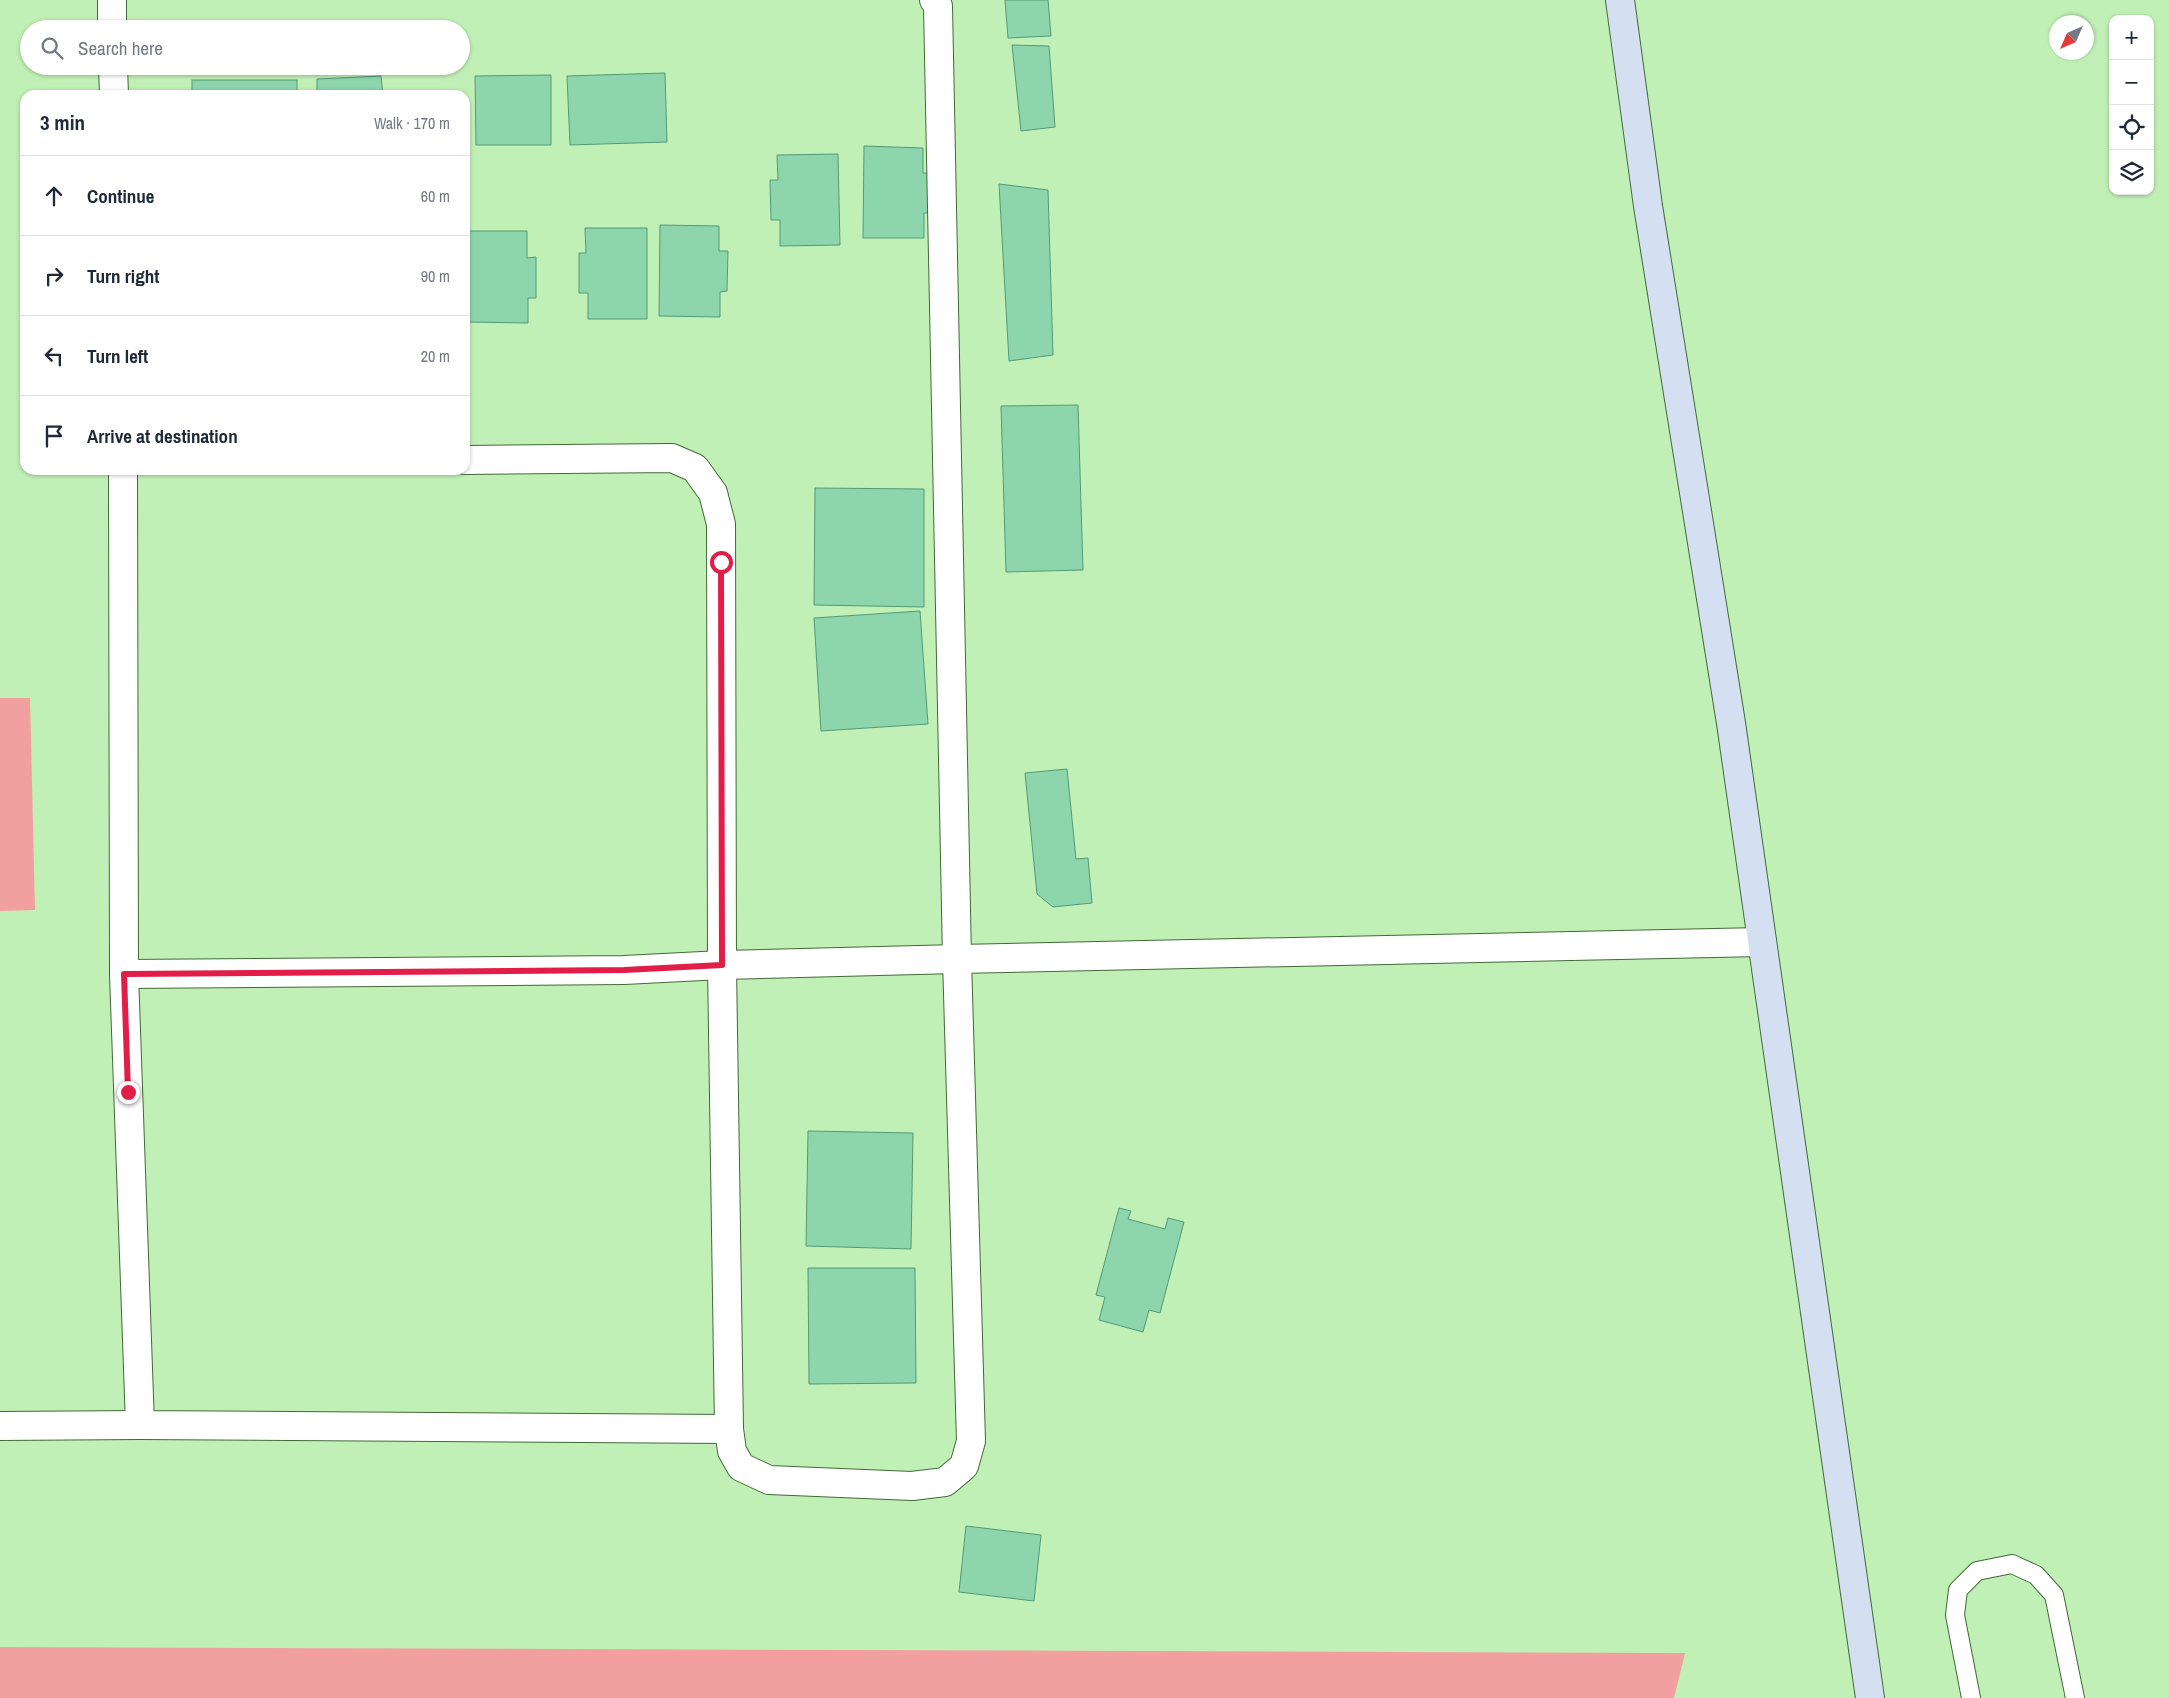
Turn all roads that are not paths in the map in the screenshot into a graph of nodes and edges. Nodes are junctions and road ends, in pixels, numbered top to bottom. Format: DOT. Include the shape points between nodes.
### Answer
graph roads {
  1 [pos="112,0"];
  2 [pos="934,0"];
  3 [pos="1620,0"];
  4 [pos="112,20"];
  5 [pos="113,75"];
  6 [pos="114,90"];
  7 [pos="470,460"];
  8 [pos="123,475"];
  9 [pos="1762,942"];
  10 [pos="957,959"];
  11 [pos="722,965"];
  12 [pos="124,974"];
  13 [pos="140,1425"];
  14 [pos="0,1426"];
  15 [pos="729,1429"];
  16 [pos="1870,1698"];
  17 [pos="1971,1698"];
  18 [pos="2075,1698"];
  1 -- 4 [label="street"];
  2 -- 10 [label="street" via="938,6"];
  3 -- 9 [label="street" via="1648,206"];
  5 -- 6 [label="street"];
  7 -- 11 [label="street" via="672,458 695,468 713,493 721,524"];
  8 -- 12 [label="street"];
  9 -- 10 [label="street"];
  9 -- 16 [label="street"];
  10 -- 11 [label="street"];
  10 -- 15 [label="street" via="971,1441 964,1466 945,1482 912,1486 769,1480 741,1467 732,1451"];
  11 -- 12 [label="street" via="624,970"];
  11 -- 15 [label="street"];
  12 -- 13 [label="street"];
  13 -- 14 [label="street"];
  13 -- 15 [label="street"];
  17 -- 18 [label="lane" via="1954,1615 1958,1590 1977,1571 2012,1564 2036,1575 2054,1594"];
}
